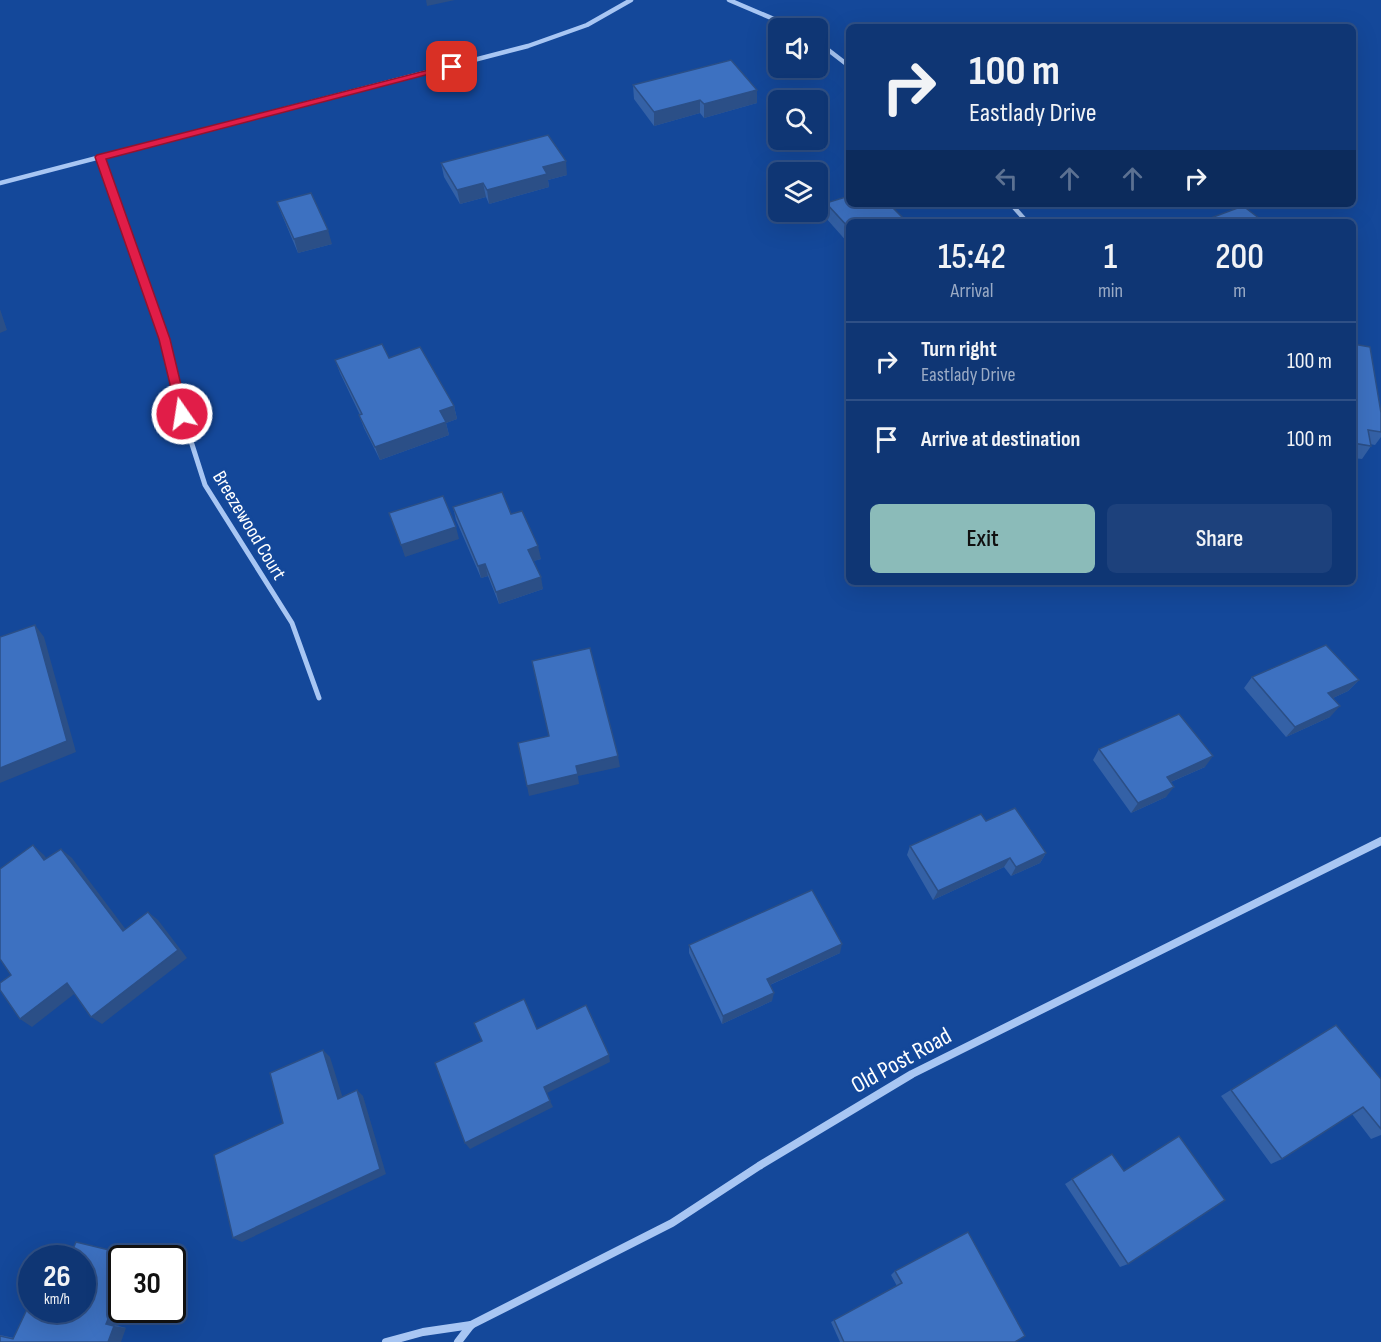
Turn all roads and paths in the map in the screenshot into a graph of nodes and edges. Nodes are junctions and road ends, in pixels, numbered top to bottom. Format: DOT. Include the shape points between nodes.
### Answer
graph roads {
  1 [pos="631,0"];
  2 [pos="729,0"];
  3 [pos="771,18"];
  4 [pos="828,50"];
  5 [pos="846,64"];
  6 [pos="100,157"];
  7 [pos="0,183"];
  8 [pos="1014,207"];
  9 [pos="1024,219"];
  10 [pos="320,698"];
  11 [pos="1381,841"];
  12 [pos="471,1325"];
  13 [pos="386,1342"];
  14 [pos="458,1342"];
  1 -- 6 [label="street" via="587,26 528,46"];
  2 -- 3 [label="street"];
  4 -- 5 [label="street"];
  6 -- 7 [label="street"];
  6 -- 10 [label="street, Breezewood Court" via="165,339 182,414 206,485 292,623"];
  8 -- 9 [label="street"];
  11 -- 12 [label="street, Old Post Road" via="912,1074 672,1223"];
  12 -- 13 [label="street"];
  12 -- 14 [label="street, Old Post Road"];
}
